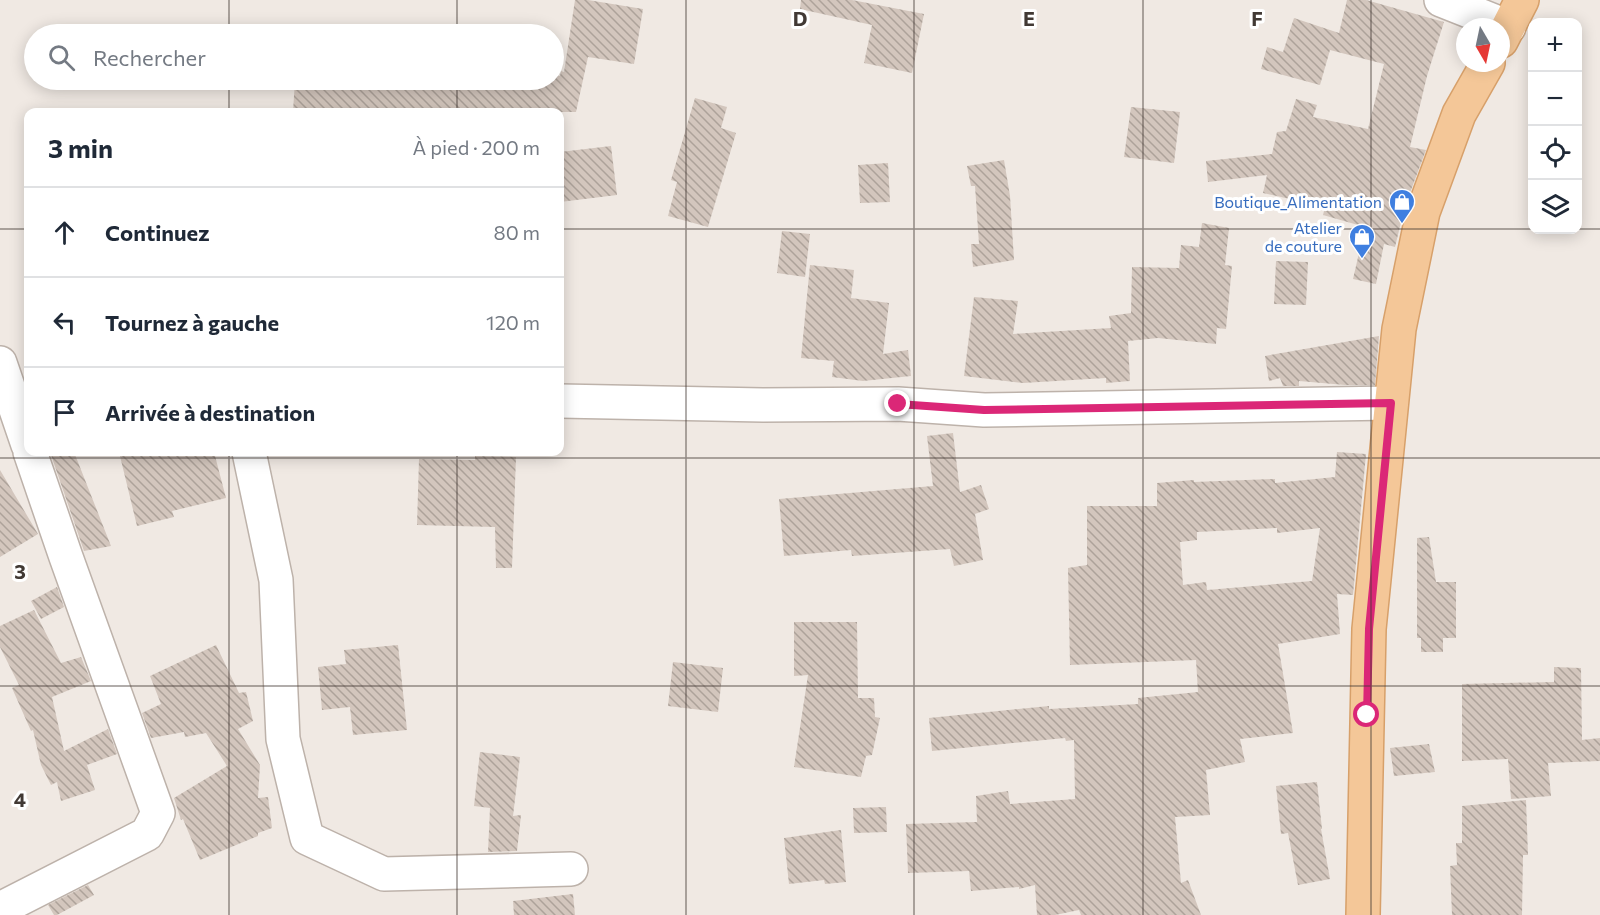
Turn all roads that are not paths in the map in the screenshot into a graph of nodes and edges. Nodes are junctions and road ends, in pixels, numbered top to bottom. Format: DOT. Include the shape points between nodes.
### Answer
graph roads {
  1 [pos="1441,0"];
  2 [pos="1495,18"];
  3 [pos="1483,72"];
  4 [pos="0,363"];
  5 [pos="564,401"];
  6 [pos="1391,403"];
  7 [pos="15,408"];
  8 [pos="24,434"];
  9 [pos="31,456"];
  10 [pos="250,456"];
  11 [pos="571,869"];
  12 [pos="2,908"];
  13 [pos="1363,915"];
  1 -- 2 [label="street"];
  3 -- 6 [label="main road" via="1459,114 1423,212 1399,329"];
  4 -- 7 [label="street"];
  5 -- 6 [label="street" via="898,404 984,410"];
  6 -- 13 [label="main road" via="1369,629"];
  7 -- 8 [label="street"];
  9 -- 12 [label="street" via="158,813 147,834"];
  10 -- 11 [label="street" via="276,580 283,739 307,838 384,874"];
}
